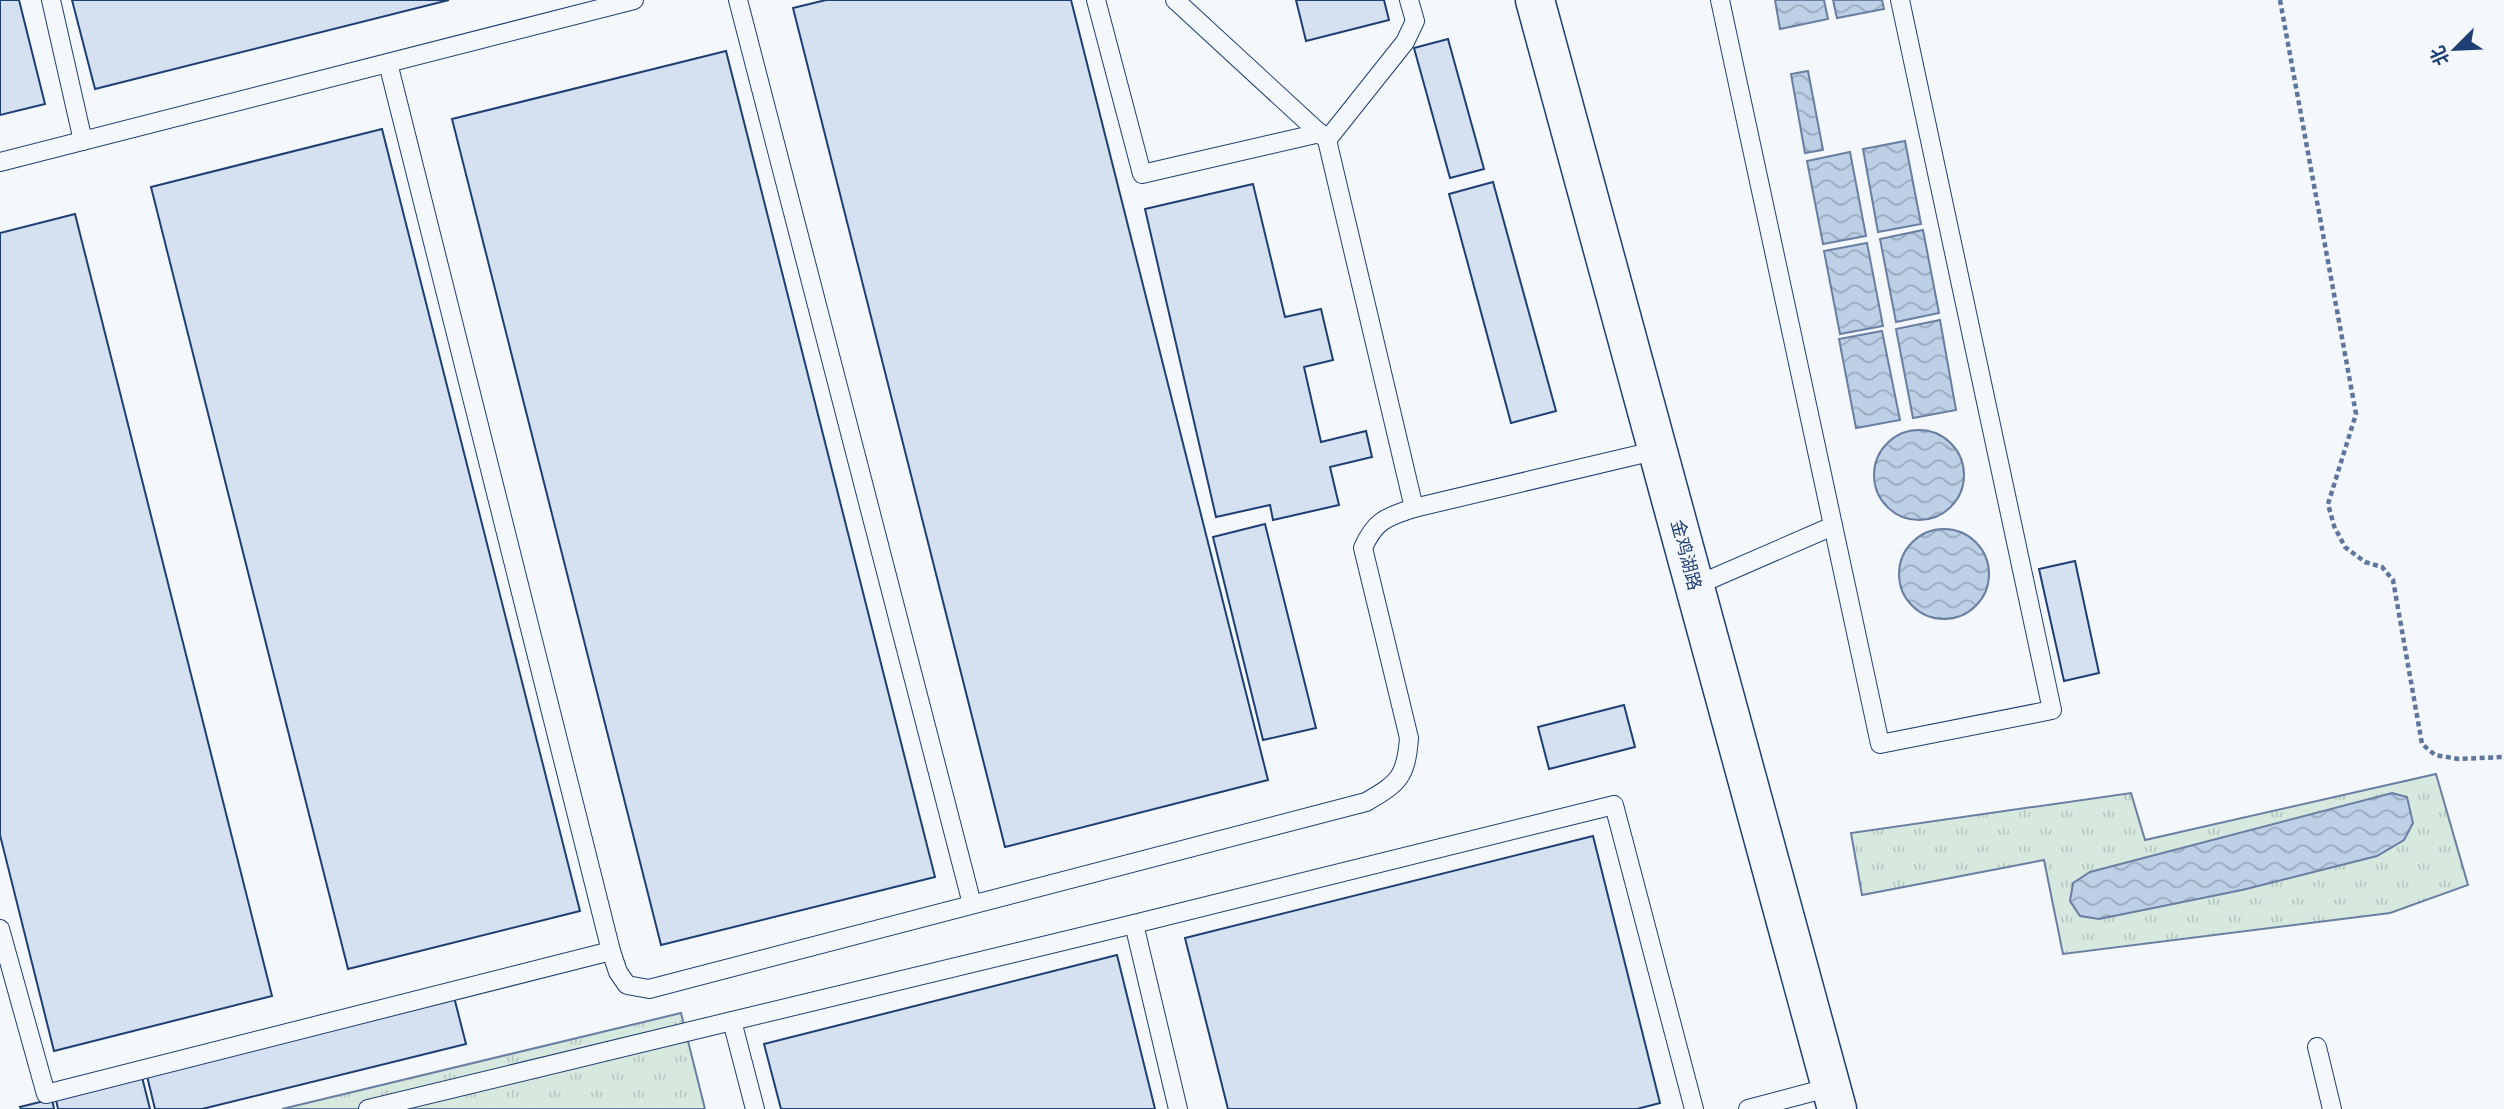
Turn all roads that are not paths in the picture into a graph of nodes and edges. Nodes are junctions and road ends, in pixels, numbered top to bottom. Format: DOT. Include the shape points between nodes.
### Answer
graph roads {
  1 [pos="51,0"];
  2 [pos="634,0"];
  3 [pos="738,0"];
  4 [pos="1096,0"];
  5 [pos="1175,0"];
  6 [pos="1409,0"];
  7 [pos="1535,0"];
  8 [pos="1720,0"];
  9 [pos="1900,0"];
  10 [pos="388,63"];
  11 [pos="1323,137"];
  12 [pos="83,141"];
  13 [pos="0,162"];
  14 [pos="1658,450"];
  15 [pos="1414,508"];
  16 [pos="1833,526"];
  17 [pos="1695,586"];
  18 [pos="972,904"];
  19 [pos="1134,924"];
  20 [pos="0,929"];
  21 [pos="611,951"];
  22 [pos="732,1021"];
  23 [pos="2318,1047"];
  24 [pos="1834,1098"];
  25 [pos="368,1109"];
  26 [pos="755,1109"];
  27 [pos="1178,1109"];
  28 [pos="1694,1109"];
  29 [pos="1748,1109"];
  30 [pos="2332,1109"];
  1 -- 12 [label="lane"];
  2 -- 10 [label="lane"];
  3 -- 18 [label="lane"];
  4 -- 11 [label="lane" via="1142,174"];
  5 -- 11 [label="lane"];
  6 -- 11 [label="lane" via="1415,21 1405,42"];
  7 -- 14 [label="street, 金鸡湖路"];
  8 -- 16 [label="lane"];
  9 -- 16 [label="lane" via="2052,710 1880,744"];
  10 -- 12 [label="lane"];
  10 -- 21 [label="lane"];
  11 -- 15 [label="lane"];
  12 -- 13 [label="lane"];
  14 -- 15 [label="lane"];
  14 -- 17 [label="street, 金鸡湖路"];
  15 -- 18 [label="lane" via="1385,517 1370,532 1363,548 1409,738 1401,776 1384,792 1366,802"];
  16 -- 17 [label="lane"];
  17 -- 24 [label="street, 金鸡湖路"];
  18 -- 21 [label="lane" via="649,989 627,985"];
  19 -- 22 [label="lane"];
  19 -- 27 [label="lane"];
  19 -- 28 [label="lane" via="1614,805"];
  20 -- 21 [label="lane" via="46,1094"];
  22 -- 25 [label="lane"];
  22 -- 26 [label="lane"];
  23 -- 30 [label="lane"];
  24 -- 29 [label="lane"];
}
